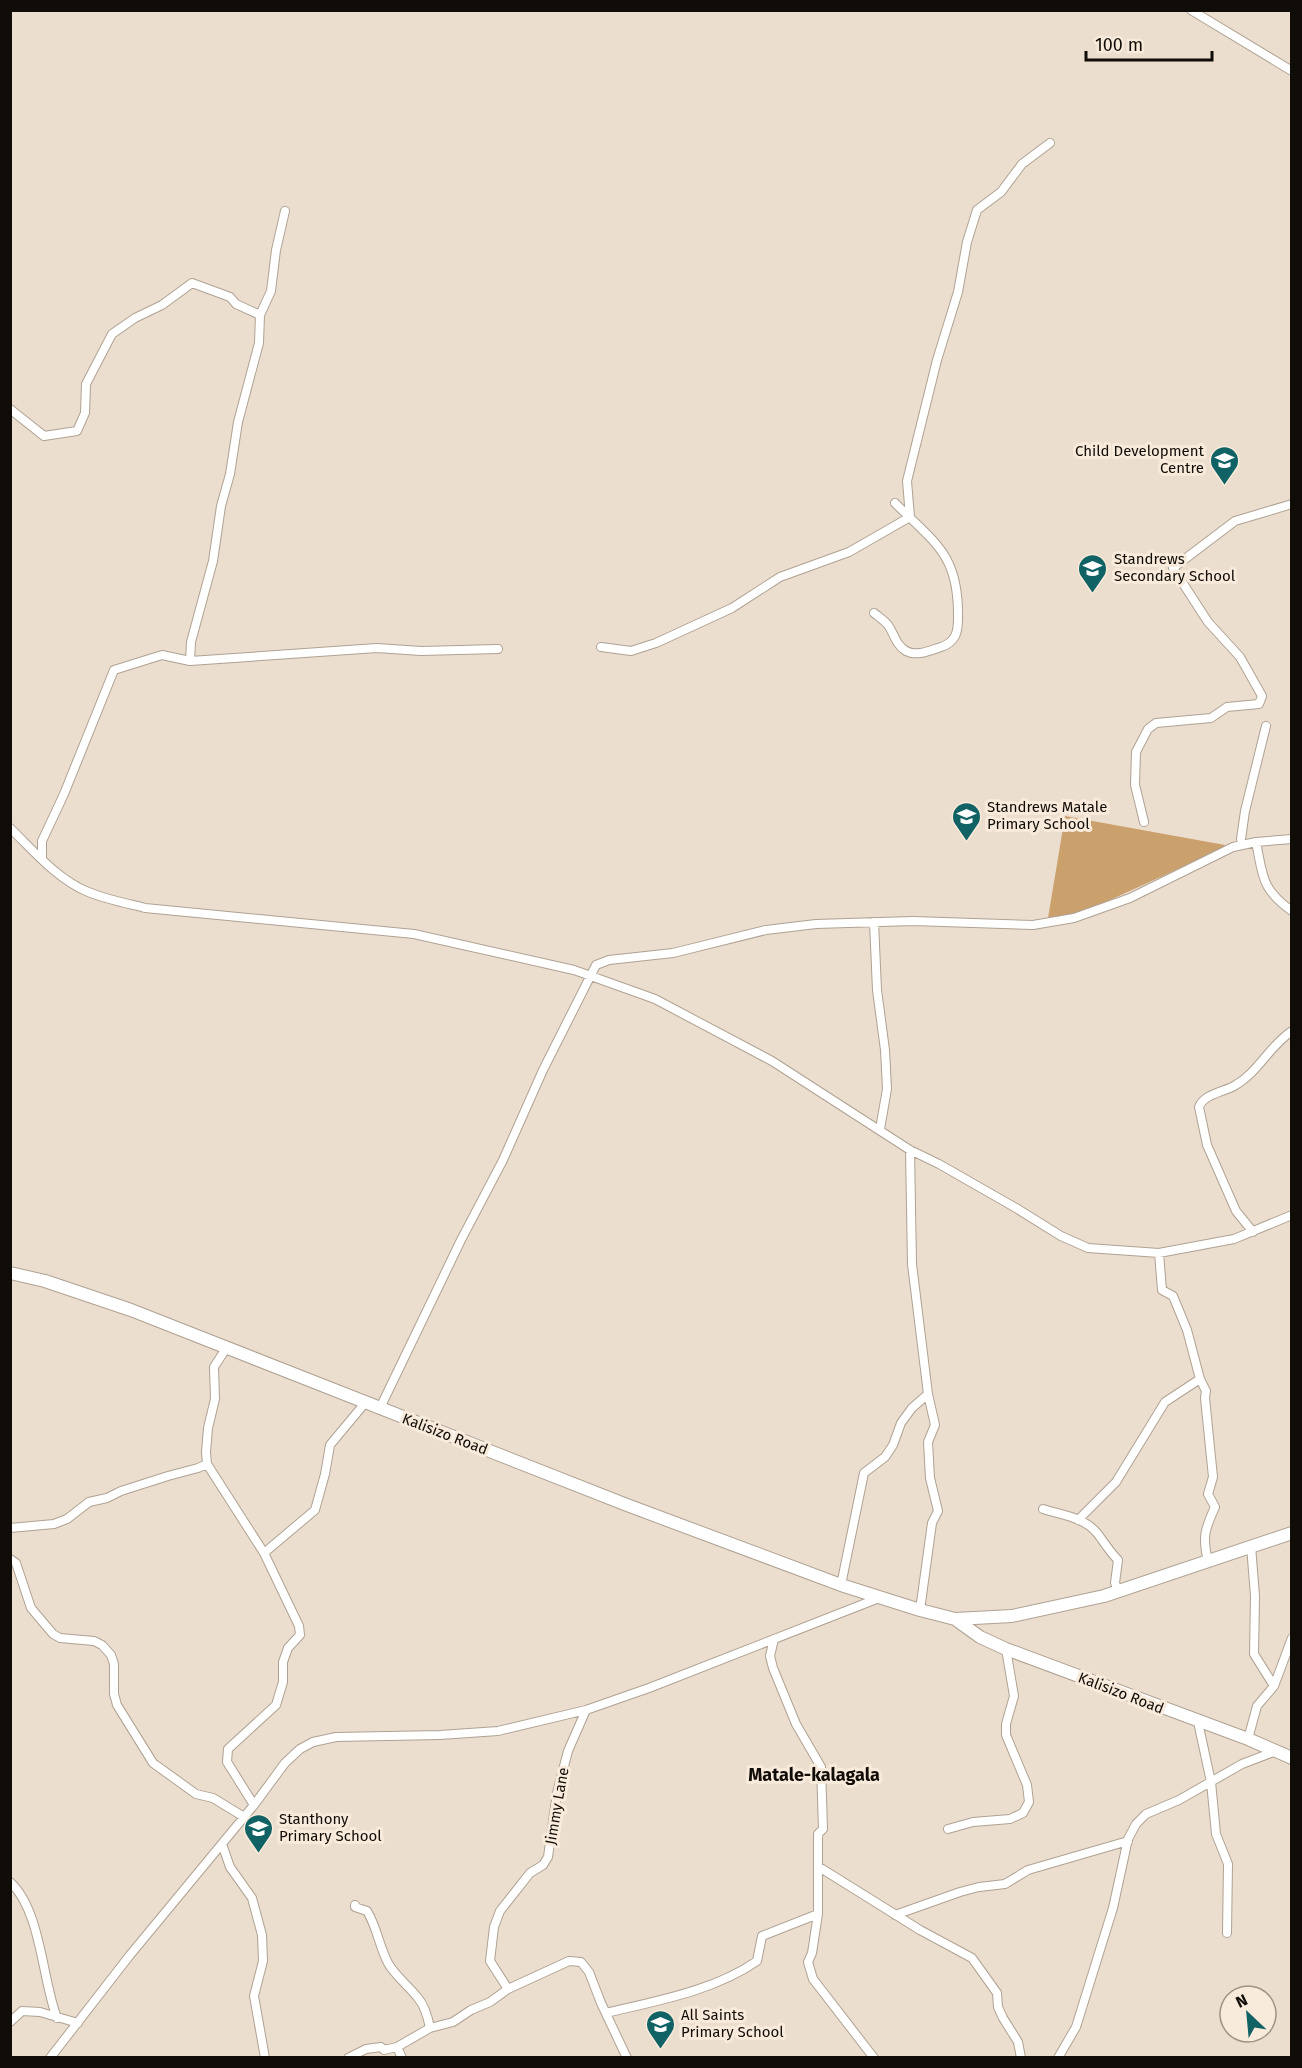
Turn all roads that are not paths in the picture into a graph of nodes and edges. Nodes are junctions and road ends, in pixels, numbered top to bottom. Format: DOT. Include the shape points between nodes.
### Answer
graph roads {
  1 [pos="1191,10"];
  2 [pos="1292,71"];
  3 [pos="1050,143"];
  4 [pos="285,211"];
  5 [pos="260,315"];
  6 [pos="10,409"];
  7 [pos="896,502"];
  8 [pos="1292,504"];
  9 [pos="910,517"];
  10 [pos="874,613"];
  11 [pos="601,647"];
  12 [pos="498,649"];
  13 [pos="190,661"];
  14 [pos="1266,726"];
  15 [pos="1144,822"];
  16 [pos="10,828"];
  17 [pos="1241,839"];
  18 [pos="1292,839"];
  19 [pos="1256,842"];
  20 [pos="42,858"];
  21 [pos="1292,911"];
  22 [pos="874,922"];
  23 [pos="591,976"];
  24 [pos="1292,1031"];
  25 [pos="880,1129"];
  26 [pos="910,1150"];
  27 [pos="1292,1215"];
  28 [pos="1253,1232"];
  29 [pos="1159,1252"];
  30 [pos="10,1273"];
  31 [pos="227,1347"];
  32 [pos="1200,1379"];
  33 [pos="928,1394"];
  34 [pos="365,1403"];
  35 [pos="380,1408"];
  36 [pos="207,1464"];
  37 [pos="1043,1509"];
  38 [pos="1078,1520"];
  39 [pos="10,1528"];
  40 [pos="1291,1534"];
  41 [pos="1251,1546"];
  42 [pos="264,1553"];
  43 [pos="10,1560"];
  44 [pos="1208,1560"];
  45 [pos="841,1585"];
  46 [pos="1118,1590"];
  47 [pos="879,1598"];
  48 [pos="920,1610"];
  49 [pos="955,1619"];
  50 [pos="1292,1638"];
  51 [pos="774,1639"];
  52 [pos="1006,1649"];
  53 [pos="1274,1686"];
  54 [pos="586,1710"];
  55 [pos="1198,1722"];
  56 [pos="1248,1739"];
  57 [pos="1276,1751"];
  58 [pos="1292,1758"];
  59 [pos="1210,1782"];
  60 [pos="254,1805"];
  61 [pos="244,1818"];
  62 [pos="948,1829"];
  63 [pos="1128,1841"];
  64 [pos="222,1844"];
  65 [pos="819,1867"];
  66 [pos="10,1882"];
  67 [pos="355,1905"];
  68 [pos="818,1914"];
  69 [pos="895,1915"];
  70 [pos="1227,1933"];
  71 [pos="508,1989"];
  72 [pos="606,2013"];
  73 [pos="57,2018"];
  74 [pos="10,2022"];
  75 [pos="78,2023"];
  76 [pos="430,2028"];
  77 [pos="397,2047"];
  78 [pos="50,2058"];
  79 [pos="265,2058"];
  80 [pos="348,2058"];
  81 [pos="402,2058"];
  82 [pos="627,2058"];
  83 [pos="874,2058"];
  84 [pos="1021,2058"];
  85 [pos="1058,2058"];
  1 -- 2 [label="street"];
  3 -- 9 [label="street" via="1022,164 1001,192 977,210 907,481"];
  4 -- 5 [label="street" via="271,291"];
  5 -- 6 [label="street" via="230,297 192,283 112,334 86,384 85,413 77,431 44,436"];
  5 -- 13 [label="street" via="259,343 238,422"];
  7 -- 9 [label="street"];
  8 -- 15 [label="street" via="1235,521 1173,568 1208,622 1240,657 1262,696 1259,704 1227,707 1211,718 1156,723 1148,729 1136,752 1135,785"];
  9 -- 10 [label="street" via="942,550 953,571 958,632 949,644 912,653 898,645 888,624"];
  9 -- 11 [label="street" via="842,556 780,577 732,608 656,643 631,651"];
  12 -- 13 [label="street" via="377,648"];
  13 -- 20 [label="street" via="162,656 114,670 42,841"];
  14 -- 17 [label="street"];
  16 -- 20 [label="street"];
  18 -- 19 [label="street"];
  19 -- 21 [label="street" via="1265,884"];
  19 -- 22 [label="street" via="1233,847 1130,898 1074,918 1033,925"];
  20 -- 23 [label="street" via="85,890 144,908 414,934"];
  22 -- 23 [label="street" via="766,930 673,953 602,962"];
  22 -- 25 [label="street" via="887,1089"];
  23 -- 25 [label="street" via="655,999 772,1061"];
  23 -- 35 [label="street"];
  24 -- 28 [label="street" via="1245,1078 1206,1098 1199,1107 1207,1145 1236,1211"];
  25 -- 26 [label="street"];
  26 -- 29 [label="street" via="1088,1248"];
  26 -- 33 [label="street" via="912,1264"];
  27 -- 28 [label="street"];
  28 -- 29 [label="street"];
  29 -- 32 [label="street" via="1162,1290 1173,1296"];
  30 -- 31 [label="street, Kalisizo Road" via="81,1292"];
  31 -- 34 [label="street, Kalisizo Road"];
  31 -- 36 [label="street" via="214,1367"];
  32 -- 38 [label="street" via="1165,1402 1116,1482"];
  32 -- 44 [label="street" via="1206,1391 1213,1478 1208,1494 1215,1507 1203,1543"];
  33 -- 45 [label="street" via="901,1423 885,1457 864,1473"];
  33 -- 48 [label="street" via="935,1425 928,1442 930,1478 938,1511 932,1523"];
  34 -- 35 [label="street, Kalisizo Road"];
  34 -- 42 [label="street" via="330,1445 315,1510"];
  35 -- 45 [label="street, Kalisizo Road"];
  36 -- 39 [label="street" via="89,1502 54,1524"];
  36 -- 42 [label="street"];
  37 -- 38 [label="street"];
  38 -- 46 [label="street" via="1095,1531 1118,1560"];
  40 -- 41 [label="street"];
  41 -- 44 [label="street"];
  41 -- 53 [label="street" via="1254,1653"];
  42 -- 60 [label="street" via="300,1635 285,1655 276,1706 228,1749 227,1762"];
  43 -- 61 [label="street" via="16,1563 31,1608 53,1634 94,1641 111,1655 117,1705 153,1763 196,1794 213,1798"];
  44 -- 46 [label="street"];
  45 -- 47 [label="street, Kalisizo Road"];
  46 -- 49 [label="street" via="1012,1616"];
  47 -- 48 [label="street, Kalisizo Road"];
  47 -- 51 [label="street"];
  48 -- 49 [label="street, Kalisizo Road"];
  49 -- 52 [label="street, Kalisizo Road"];
  50 -- 53 [label="street"];
  51 -- 54 [label="street"];
  51 -- 65 [label="street" via="770,1656 773,1668 796,1724 821,1767 823,1829 818,1834"];
  52 -- 55 [label="street, Kalisizo Road"];
  52 -- 62 [label="street" via="1014,1696 1006,1735 1027,1785 1029,1802 1023,1813 1010,1819"];
  53 -- 56 [label="street" via="1257,1706"];
  54 -- 60 [label="street" via="498,1731 336,1737 313,1743 292,1755"];
  54 -- 71 [label="street, Jimmy Lane" via="567,1751 548,1857 500,1911 494,1927 490,1961"];
  55 -- 56 [label="street, Kalisizo Road"];
  55 -- 59 [label="street"];
  56 -- 57 [label="street, Kalisizo Road"];
  57 -- 58 [label="street, Kalisizo Road"];
  57 -- 59 [label="street"];
  59 -- 63 [label="street" via="1146,1814"];
  59 -- 70 [label="street" via="1216,1834 1228,1864"];
  60 -- 61 [label="street"];
  61 -- 64 [label="street"];
  63 -- 69 [label="street" via="1028,1870 1005,1884 960,1892"];
  63 -- 85 [label="street" via="1113,1908 1076,2027"];
  64 -- 75 [label="street"];
  64 -- 79 [label="street" via="230,1867 252,1898 262,1935 263,1961 254,1996"];
  65 -- 68 [label="street"];
  65 -- 69 [label="street"];
  66 -- 73 [label="street" via="29,1911"];
  67 -- 76 [label="street" via="367,1911 387,1962 418,1997"];
  68 -- 72 [label="street" via="762,1936 757,1961 744,1970 674,1996"];
  68 -- 83 [label="street" via="809,1969"];
  69 -- 84 [label="street" via="972,1959 997,1993 998,2007 1018,2043"];
  71 -- 72 [label="street" via="568,1961 581,1962"];
  71 -- 76 [label="street" via="453,2022"];
  72 -- 82 [label="street"];
  73 -- 74 [label="street" via="22,2011"];
  73 -- 75 [label="street"];
  75 -- 78 [label="street"];
  76 -- 77 [label="street"];
  77 -- 80 [label="street" via="370,2048"];
  77 -- 81 [label="street"];
}
